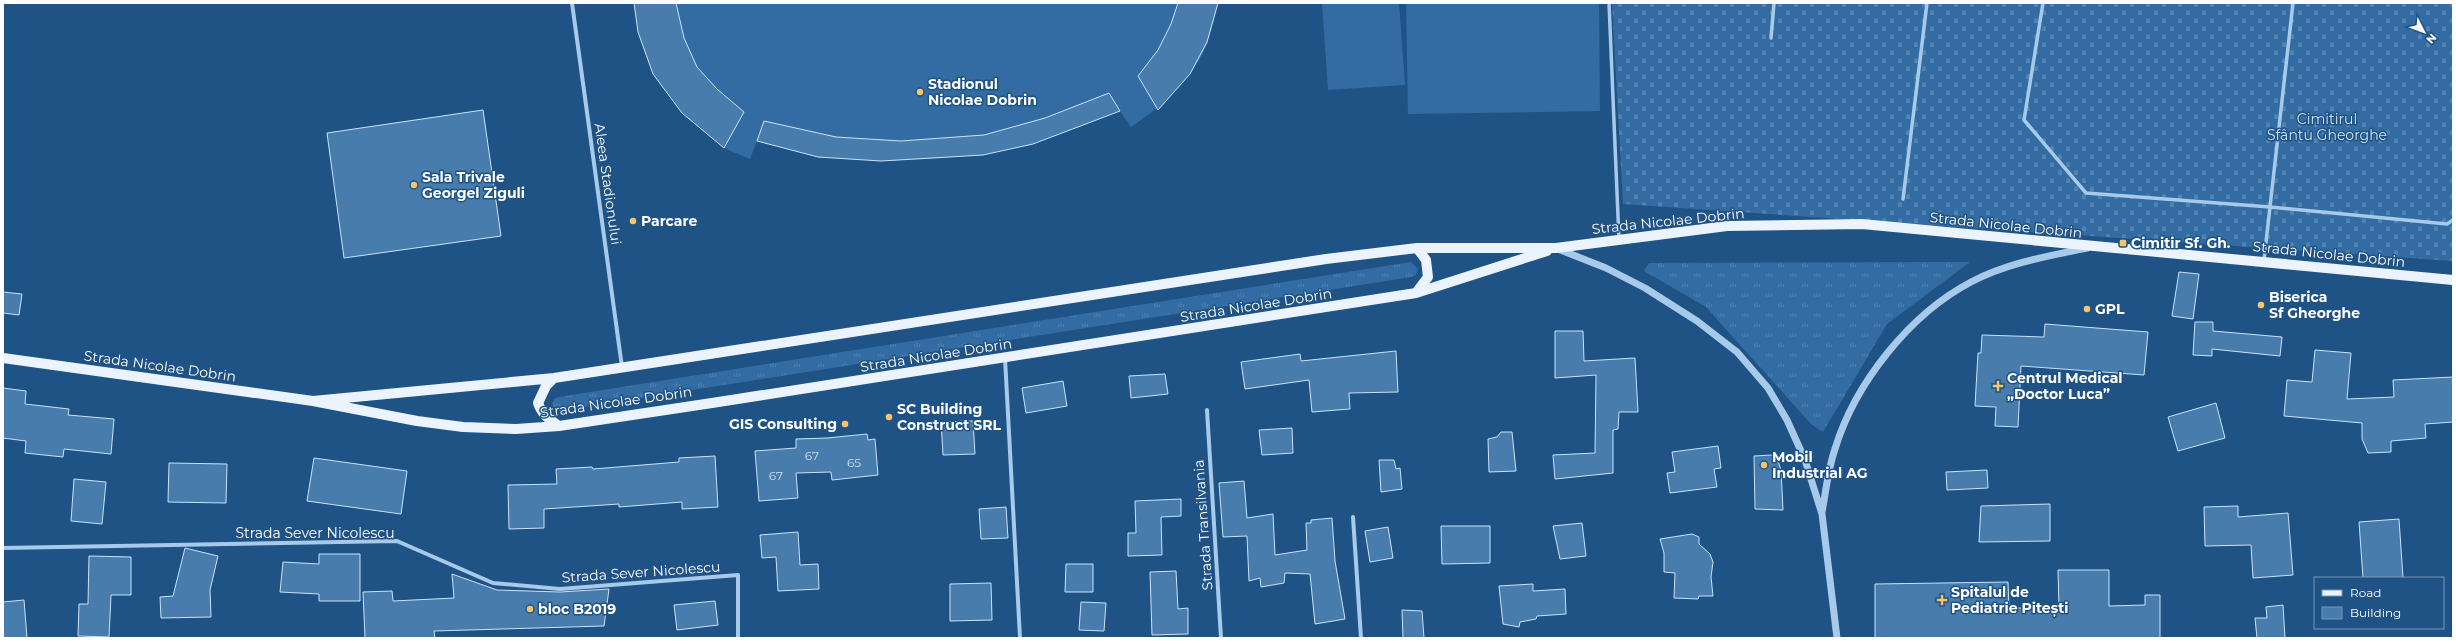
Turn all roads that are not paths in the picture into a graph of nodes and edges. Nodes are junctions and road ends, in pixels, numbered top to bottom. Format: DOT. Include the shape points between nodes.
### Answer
graph roads {
  1 [pos="572,3"];
  2 [pos="1609,3"];
  3 [pos="1774,3"];
  4 [pos="1927,3"];
  5 [pos="2043,3"];
  6 [pos="2293,3"];
  7 [pos="1771,38"];
  8 [pos="1903,199"];
  9 [pos="2270,207"];
  10 [pos="2453,220"];
  11 [pos="1619,240"];
  12 [pos="1417,248"];
  13 [pos="1556,248"];
  14 [pos="2088,248"];
  15 [pos="2263,262"];
  16 [pos="2453,280"];
  17 [pos="1416,293"];
  18 [pos="3,358"];
  19 [pos="1005,358"];
  20 [pos="622,368"];
  21 [pos="554,378"];
  22 [pos="313,401"];
  23 [pos="1206,410"];
  24 [pos="559,426"];
  25 [pos="1822,514"];
  26 [pos="1352,517"];
  27 [pos="3,548"];
  28 [pos="738,638"];
  29 [pos="1020,638"];
  30 [pos="1221,638"];
  31 [pos="1361,638"];
  32 [pos="1837,638"];
  1 -- 20 [label="street, Aleea Stadionului"];
  2 -- 11 [label="street"];
  3 -- 7 [label="street"];
  4 -- 8 [label="street"];
  5 -- 9 [label="street" via="2024,120 2086,193"];
  6 -- 9 [label="street"];
  9 -- 10 [label="street" via="2447,224"];
  9 -- 15 [label="street"];
  11 -- 13 [label="main road, Strada Nicolae Dobrin"];
  11 -- 14 [label="main road, Strada Nicolae Dobrin" via="1727,226 1862,224"];
  12 -- 13 [label="main road, Strada Nicolae Dobrin"];
  12 -- 17 [label="main road" via="1426,260 1428,276"];
  12 -- 20 [label="main road, Strada Nicolae Dobrin" via="1326,259"];
  13 -- 17 [label="main road, Strada Nicolae Dobrin"];
  13 -- 25 [label="street" via="1606,268 1645,288 1697,320 1737,352 1768,388 1787,420 1805,460"];
  14 -- 15 [label="main road, Strada Nicolae Dobrin"];
  14 -- 25 [label="street" via="2026,261 1971,282 1926,314 1888,351 1862,389 1834,450"];
  15 -- 16 [label="main road, Strada Nicolae Dobrin"];
  17 -- 19 [label="main road, Strada Nicolae Dobrin"];
  18 -- 22 [label="main road, Strada Nicolae Dobrin"];
  19 -- 24 [label="main road, Strada Nicolae Dobrin"];
  19 -- 29 [label="street"];
  20 -- 21 [label="main road, Strada Nicolae Dobrin"];
  21 -- 22 [label="main road, Strada Nicolae Dobrin"];
  21 -- 24 [label="main road" via="546,386 538,403 547,418"];
  22 -- 24 [label="main road, Strada Nicolae Dobrin" via="417,421 464,427 516,429"];
  23 -- 30 [label="street, Strada Transilvania"];
  25 -- 32 [label="street"];
  26 -- 31 [label="street"];
  27 -- 28 [label="street, Strada Sever Nicolescu" via="397,541 493,583 560,590 738,575"];
}
